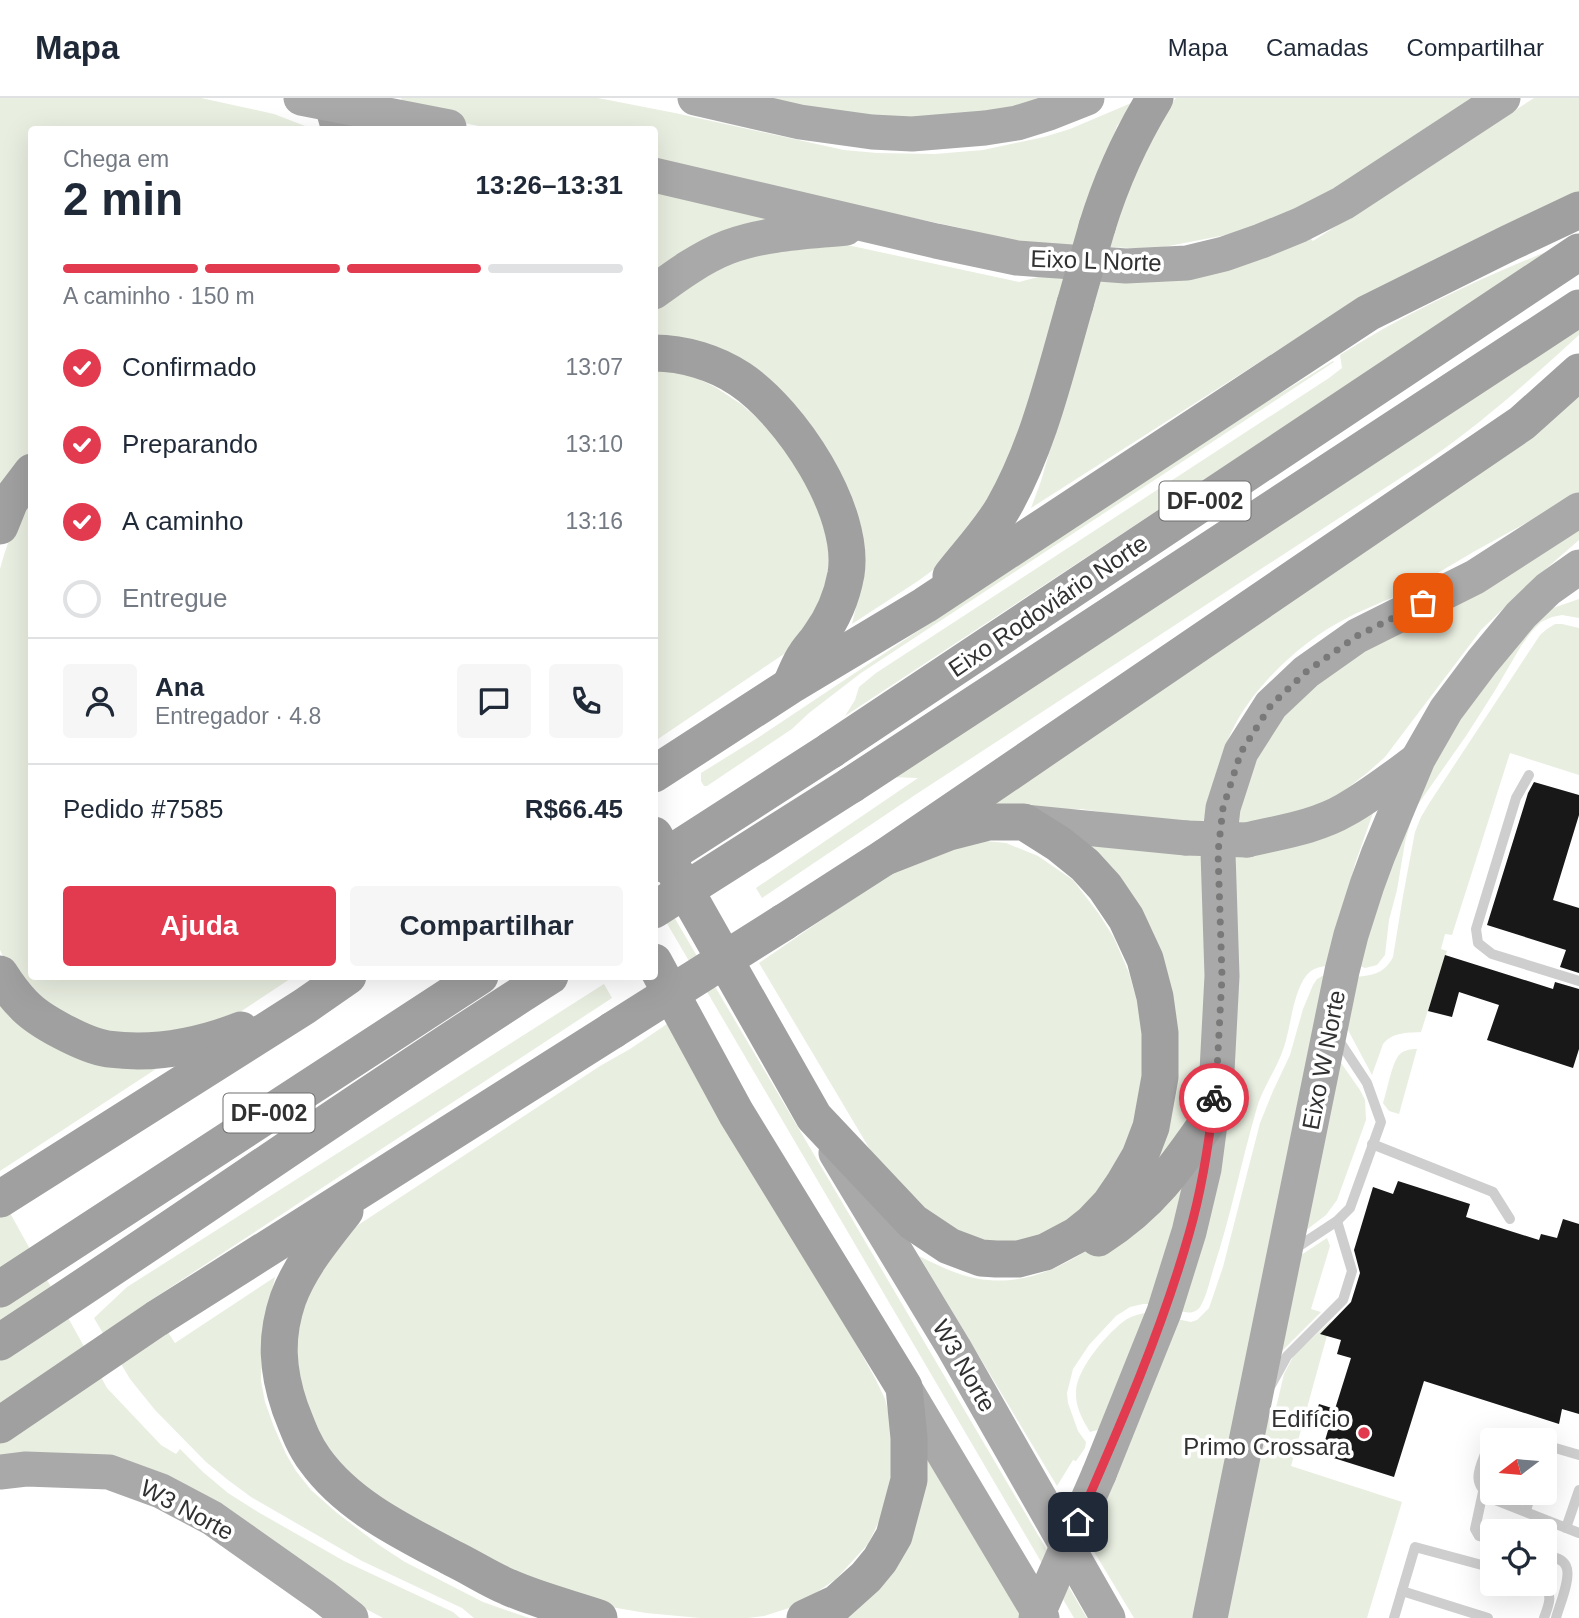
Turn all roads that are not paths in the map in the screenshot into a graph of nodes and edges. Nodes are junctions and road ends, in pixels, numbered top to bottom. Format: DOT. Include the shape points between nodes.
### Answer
graph roads {
  1 [pos="301,98"];
  2 [pos="331,98"];
  3 [pos="386,98"];
  4 [pos="695,98"];
  5 [pos="1087,98"];
  6 [pos="1155,98"];
  7 [pos="1503,98"];
  8 [pos="339,126"];
  9 [pos="393,126"];
  10 [pos="444,126"];
  11 [pos="658,176"];
  12 [pos="1579,210"];
  13 [pos="872,225"];
  14 [pos="1579,252"];
  15 [pos="658,289"];
  16 [pos="1579,308"];
  17 [pos="658,353"];
  18 [pos="1579,372"];
  19 [pos="28,477"];
  20 [pos="1579,510"];
  21 [pos="0,526"];
  22 [pos="1579,567"];
  23 [pos="925,606"];
  24 [pos="790,686"];
  25 [pos="1418,760"];
  26 [pos="658,772"];
  27 [pos="1529,775"];
  28 [pos="1024,822"];
  29 [pos="658,842"];
  30 [pos="886,857"];
  31 [pos="658,861"];
  32 [pos="658,907"];
  33 [pos="658,969"];
  34 [pos="0,974"];
  35 [pos="342,980"];
  36 [pos="474,980"];
  37 [pos="544,980"];
  38 [pos="1579,981"];
  39 [pos="305,1006"];
  40 [pos="1331,1030"];
  41 [pos="1213,1114"];
  42 [pos="814,1117"];
  43 [pos="1373,1144"];
  44 [pos="361,1190"];
  45 [pos="0,1199"];
  46 [pos="1510,1219"];
  47 [pos="1336,1221"];
  48 [pos="1045,1252"];
  49 [pos="1284,1255"];
  50 [pos="0,1289"];
  51 [pos="0,1342"];
  52 [pos="904,1387"];
  53 [pos="1250,1421"];
  54 [pos="0,1425"];
  55 [pos="1558,1449"];
  56 [pos="1579,1455"];
  57 [pos="0,1472"];
  58 [pos="1579,1490"];
  59 [pos="1480,1505"];
  60 [pos="1510,1505"];
  61 [pos="1528,1505"];
  62 [pos="1526,1511"];
  63 [pos="1566,1528"];
  64 [pos="1579,1532"];
  65 [pos="1480,1536"];
  66 [pos="1557,1558"];
  67 [pos="1480,1564"];
  68 [pos="1402,1591"];
  69 [pos="1549,1596"];
  70 [pos="351,1618"];
  71 [pos="599,1618"];
  72 [pos="804,1618"];
  73 [pos="1036,1618"];
  74 [pos="1042,1618"];
  75 [pos="1108,1618"];
  76 [pos="1210,1618"];
  77 [pos="1394,1618"];
  78 [pos="1488,1618"];
  79 [pos="1544,1618"];
  80 [pos="1556,1618"];
  1 -- 10 [label="main road, bridge"];
  2 -- 8 [label="highway"];
  3 -- 9 [label="highway"];
  4 -- 5 [label="main road" via="800,122 912,134 1017,122"];
  6 -- 23 [label="highway, bridge" via="1106,197 1032,446 1003,509"];
  7 -- 13 [label="main road, Eixo L Norte" via="1343,204 1261,241 1187,263 1126,266 1017,258"];
  11 -- 13 [label="main road, Eixo L Norte"];
  12 -- 23 [label="highway" via="1368,313"];
  13 -- 15 [label="main road" via="770,236 727,248"];
  14 -- 31 [label="highway, Eixo Rodoviário Norte / DF-002, bridge"];
  16 -- 32 [label="highway, Eixo Rodoviário Norte / DF-002, bridge"];
  17 -- 24 [label="highway" via="706,363 741,380 803,445 830,492 843,527 846,573 837,606"];
  18 -- 30 [label="highway" via="1522,423"];
  19 -- 21 [label="highway" via="10,501"];
  20 -- 41 [label="main road" via="1475,577 1357,636 1306,672 1271,705 1241,752 1223,808 1218,852 1222,976"];
  22 -- 25 [label="main road, Eixo W Norte" via="1521,615 1446,710"];
  23 -- 24 [label="highway"];
  24 -- 26 [label="highway"];
  25 -- 28 [label="main road, bridge" via="1343,811 1304,827 1247,840"];
  25 -- 40 [label="main road, Eixo W Norte" via="1367,885"];
  27 -- 38 [label="lane" via="1516,798 1476,929 1478,943 1492,954"];
  28 -- 30 [label="highway" via="988,821"];
  28 -- 48 [label="highway" via="1085,865 1126,918 1145,959 1160,1033 1160,1077 1152,1127 1140,1156 1110,1204 1092,1223"];
  29 -- 42 [label="highway"];
  30 -- 44 [label="highway, bridge"];
  33 -- 52 [label="highway" via="736,1113"];
  34 -- 39 [label="highway" via="25,1007 74,1038 107,1049 153,1051 194,1045"];
  35 -- 39 [label="highway"];
  36 -- 50 [label="highway, DF-002"];
  37 -- 51 [label="highway, DF-002"];
  39 -- 45 [label="highway"];
  40 -- 43 [label="lane" via="1367,1083 1376,1107 1381,1122"];
  40 -- 49 [label="main road, Eixo W Norte"];
  41 -- 48 [label="highway" via="1177,1166 1135,1210 1082,1246"];
  41 -- 73 [label="main road, bridge" via="1189,1232 1164,1312"];
  42 -- 48 [label="highway" via="913,1222 948,1246 996,1259"];
  42 -- 75 [label="main road, W3 Norte" via="954,1348"];
  43 -- 46 [label="lane" via="1493,1192"];
  43 -- 47 [label="lane" via="1350,1208"];
  44 -- 54 [label="highway"];
  44 -- 71 [label="highway" via="298,1278 281,1325 280,1371 306,1448 337,1485 392,1525 509,1587"];
  47 -- 49 [label="lane"];
  47 -- 53 [label="lane" via="1352,1271 1343,1300 1287,1356"];
  49 -- 53 [label="main road, Eixo W Norte"];
  52 -- 72 [label="highway" via="909,1480 894,1536 866,1577 837,1603"];
  52 -- 74 [label="main road"];
  53 -- 76 [label="main road, Eixo W Norte"];
  55 -- 56 [label="lane"];
  57 -- 70 [label="main road, W3 Norte" via="109,1472 161,1491 212,1518"];
  58 -- 63 [label="lane"];
  59 -- 65 [label="lane" via="1475,1529"];
  60 -- 62 [label="lane"];
  61 -- 62 [label="lane"];
  62 -- 63 [label="lane"];
  63 -- 64 [label="lane"];
  66 -- 80 [label="lane" via="1566,1565 1568,1576"];
  67 -- 68 [label="lane" via="1415,1547"];
  68 -- 77 [label="lane"];
  68 -- 78 [label="lane"];
  69 -- 79 [label="lane"];
}
